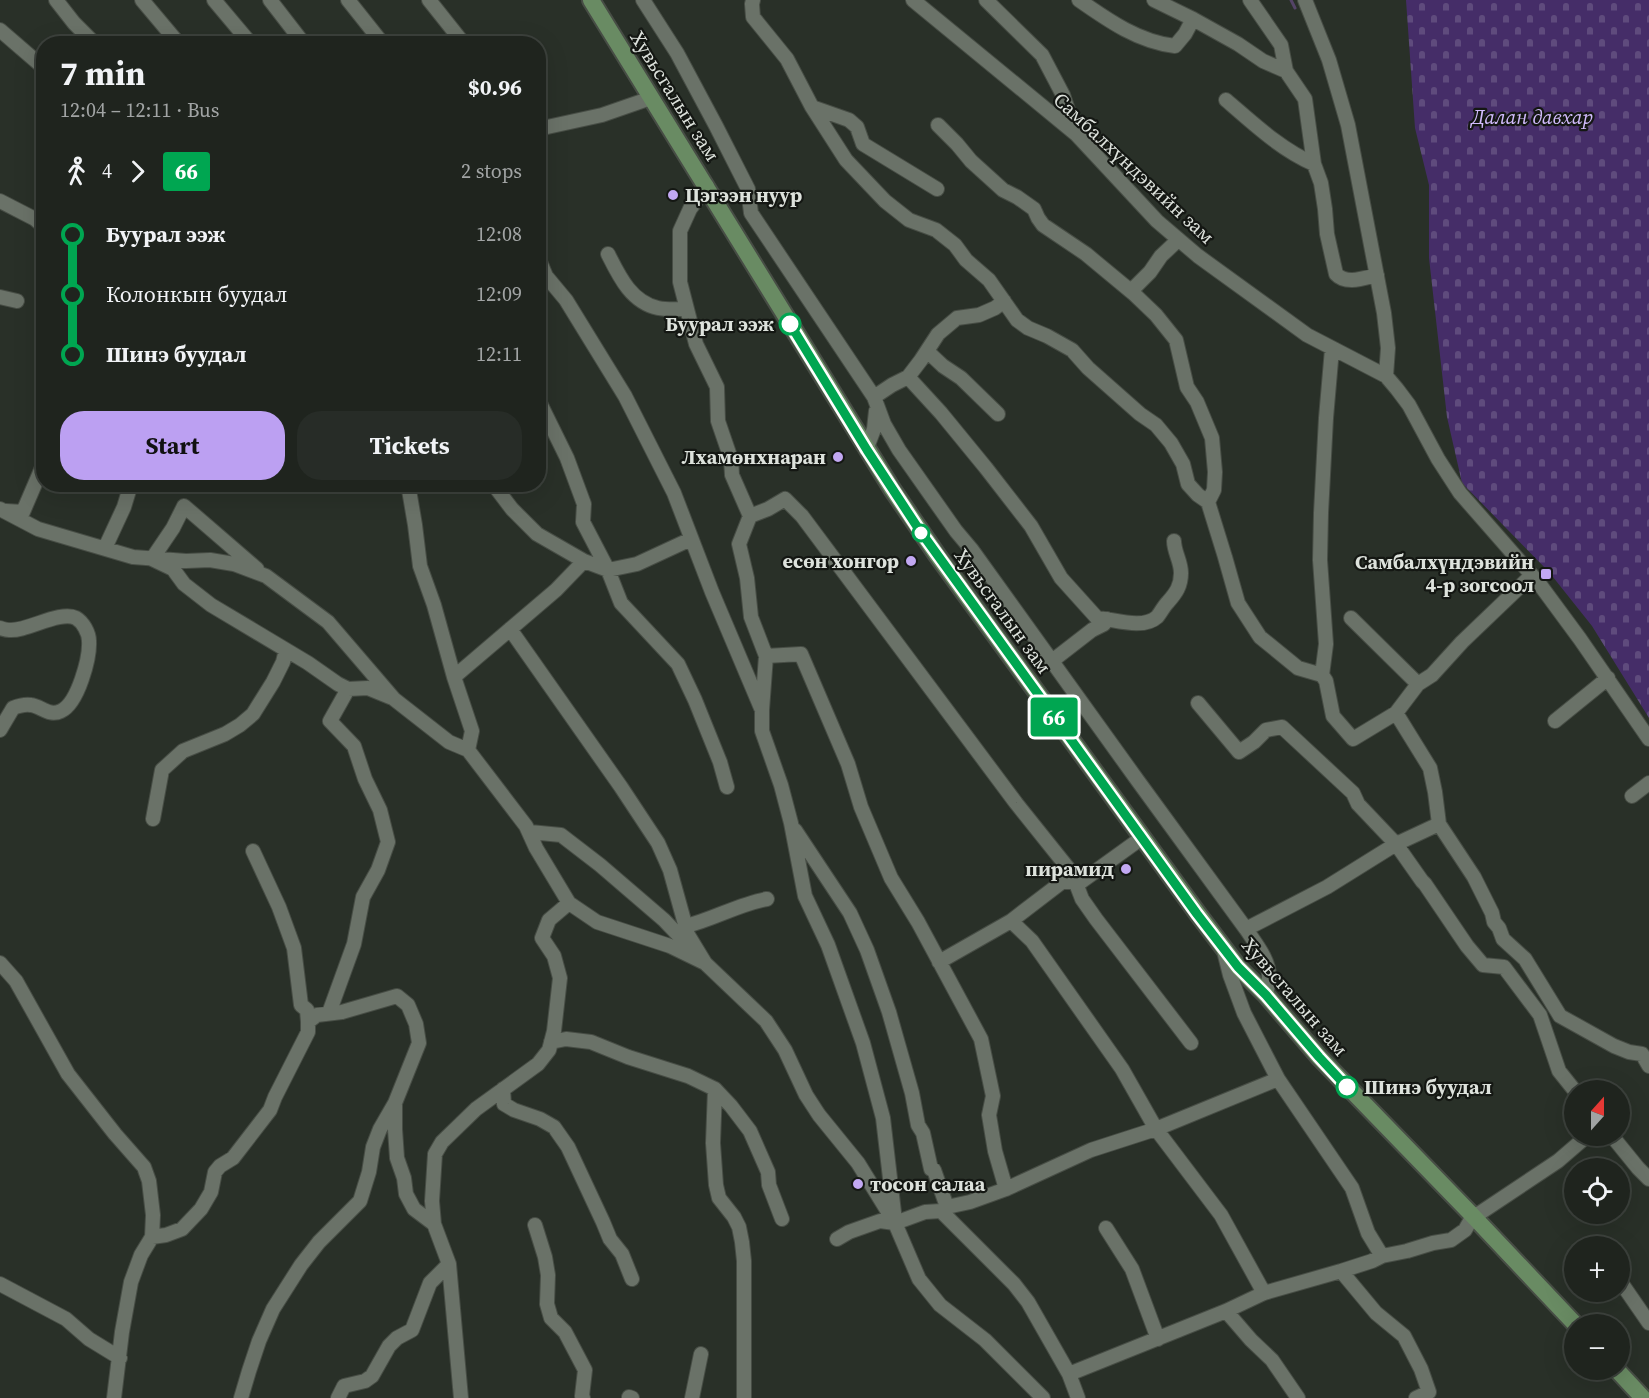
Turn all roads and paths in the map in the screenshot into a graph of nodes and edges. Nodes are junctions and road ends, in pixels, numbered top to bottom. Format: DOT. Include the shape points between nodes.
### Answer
graph roads {
  1 [pos="56,0"];
  2 [pos="142,0"];
  3 [pos="214,0"];
  4 [pos="270,0"];
  5 [pos="348,0"];
  6 [pos="429,0"];
  7 [pos="591,0"];
  8 [pos="643,0"];
  9 [pos="753,0"];
  10 [pos="913,0"];
  11 [pos="987,0"];
  12 [pos="1079,0"];
  13 [pos="1154,0"];
  14 [pos="1250,0"];
  15 [pos="1305,0"];
  16 [pos="1193,19"];
  17 [pos="0,30"];
  18 [pos="87,36"];
  19 [pos="172,36"];
  20 [pos="243,36"];
  21 [pos="298,36"];
  22 [pos="377,36"];
  23 [pos="458,36"];
  24 [pos="36,61"];
  25 [pos="1286,71"];
  26 [pos="651,98"];
  27 [pos="1226,100"];
  28 [pos="812,107"];
  29 [pos="938,125"];
  30 [pos="546,127"];
  31 [pos="1076,134"];
  32 [pos="863,144"];
  33 [pos="838,146"];
  34 [pos="1314,164"];
  35 [pos="707,186"];
  36 [pos="937,189"];
  37 [pos="0,201"];
  38 [pos="36,220"];
  39 [pos="1178,240"];
  40 [pos="608,254"];
  41 [pos="546,276"];
  42 [pos="1377,276"];
  43 [pos="1131,291"];
  44 [pos="0,297"];
  45 [pos="17,301"];
  46 [pos="1004,302"];
  47 [pos="687,309"];
  48 [pos="1332,349"];
  49 [pos="927,351"];
  50 [pos="1386,376"];
  51 [pos="908,377"];
  52 [pos="874,397"];
  53 [pos="998,414"];
  54 [pos="546,415"];
  55 [pos="867,450"];
  56 [pos="36,482"];
  57 [pos="129,492"];
  58 [pos="409,492"];
  59 [pos="500,492"];
  60 [pos="1208,502"];
  61 [pos="3,510"];
  62 [pos="750,516"];
  63 [pos="691,539"];
  64 [pos="1174,541"];
  65 [pos="105,549"];
  66 [pos="152,559"];
  67 [pos="584,561"];
  68 [pos="608,570"];
  69 [pos="1532,574"];
  70 [pos="266,576"];
  71 [pos="1351,618"];
  72 [pos="1107,619"];
  73 [pos="0,628"];
  74 [pos="510,629"];
  75 [pos="286,650"];
  76 [pos="766,656"];
  77 [pos="1052,661"];
  78 [pos="1322,675"];
  79 [pos="454,677"];
  80 [pos="1608,678"];
  81 [pos="1418,684"];
  82 [pos="348,689"];
  83 [pos="394,699"];
  84 [pos="1198,703"];
  85 [pos="762,710"];
  86 [pos="1396,713"];
  87 [pos="1555,721"];
  88 [pos="0,730"];
  89 [pos="1649,739"];
  90 [pos="468,750"];
  91 [pos="1649,783"];
  92 [pos="727,787"];
  93 [pos="1632,796"];
  94 [pos="153,819"];
  95 [pos="791,823"];
  96 [pos="1439,824"];
  97 [pos="530,832"];
  98 [pos="1143,837"];
  99 [pos="1396,844"];
  100 [pos="253,851"];
  101 [pos="1075,881"];
  102 [pos="767,899"];
  103 [pos="569,903"];
  104 [pos="1011,921"];
  105 [pos="686,926"];
  106 [pos="1246,929"];
  107 [pos="1224,948"];
  108 [pos="939,962"];
  109 [pos="0,963"];
  110 [pos="705,963"];
  111 [pos="1266,995"];
  112 [pos="329,1013"];
  113 [pos="308,1022"];
  114 [pos="551,1042"];
  115 [pos="1191,1043"];
  116 [pos="1649,1065"];
  117 [pos="1278,1080"];
  118 [pos="1566,1080"];
  119 [pos="503,1089"];
  120 [pos="715,1089"];
  121 [pos="395,1103"];
  122 [pos="1156,1129"];
  123 [pos="1575,1146"];
  124 [pos="1620,1146"];
  125 [pos="1649,1179"];
  126 [pos="1006,1190"];
  127 [pos="944,1209"];
  128 [pos="1473,1216"];
  129 [pos="782,1219"];
  130 [pos="896,1223"];
  131 [pos="434,1224"];
  132 [pos="535,1225"];
  133 [pos="1106,1228"];
  134 [pos="152,1237"];
  135 [pos="837,1239"];
  136 [pos="1382,1256"];
  137 [pos="449,1264"];
  138 [pos="1341,1271"];
  139 [pos="632,1280"];
  140 [pos="0,1284"];
  141 [pos="1264,1293"];
  142 [pos="1630,1295"];
  143 [pos="1226,1311"];
  144 [pos="1566,1314"];
  145 [pos="1649,1323"];
  146 [pos="1158,1339"];
  147 [pos="701,1354"];
  148 [pos="120,1358"];
  149 [pos="1069,1374"];
  150 [pos="1626,1380"];
  151 [pos="114,1398"];
  152 [pos="242,1398"];
  153 [pos="338,1398"];
  154 [pos="461,1398"];
  155 [pos="583,1398"];
  156 [pos="692,1398"];
  157 [pos="744,1398"];
  158 [pos="1043,1398"];
  159 [pos="1078,1398"];
  160 [pos="1298,1398"];
  161 [pos="1416,1398"];
  162 [pos="1643,1398"];
  1 -- 18 [label="street"];
  2 -- 19 [label="street"];
  3 -- 20 [label="street"];
  4 -- 21 [label="street"];
  5 -- 22 [label="street"];
  6 -- 23 [label="street"];
  7 -- 26 [label="main road, Хувьсгалын зам"];
  8 -- 52 [label="street" via="677,53 748,189 751,213"];
  9 -- 28 [label="street" via="753,17 787,59"];
  10 -- 31 [label="street, Самбалхүндэвийн зам"];
  11 -- 31 [label="street" via="1042,56 1063,95"];
  12 -- 16 [label="street" via="1110,21 1158,44 1175,46"];
  13 -- 16 [label="street"];
  14 -- 25 [label="street" via="1281,45"];
  15 -- 42 [label="street" via="1344,108"];
  16 -- 25 [label="street"];
  17 -- 24 [label="street"];
  25 -- 34 [label="street" via="1305,99"];
  26 -- 30 [label="street" via="602,115"];
  26 -- 35 [label="main road, Хувьсгалын зам"];
  27 -- 34 [label="street" via="1275,142"];
  28 -- 32 [label="street" via="849,120 857,127"];
  28 -- 33 [label="street"];
  29 -- 43 [label="street" via="1003,190 1034,209 1043,225"];
  31 -- 39 [label="street, Самбалхүндэвийн зам"];
  32 -- 33 [label="street"];
  32 -- 36 [label="street"];
  33 -- 46 [label="street" via="846,160 885,201 909,220 936,230 955,245"];
  34 -- 42 [label="street" via="1321,183 1336,274 1346,280"];
  35 -- 47 [label="street" via="690,209 679,237 680,282"];
  35 -- 55 [label="main road, Хувьсгалын зам"];
  37 -- 38 [label="street"];
  39 -- 43 [label="street"];
  39 -- 48 [label="street, Самбалхүндэвийн зам" via="1299,331"];
  40 -- 47 [label="street" via="621,281 642,302 659,308"];
  41 -- 63 [label="street" via="566,300 625,396 674,494"];
  42 -- 50 [label="street" via="1388,348"];
  43 -- 60 [label="street" via="1176,340 1187,387 1212,438 1214,490"];
  44 -- 45 [label="street"];
  46 -- 49 [label="street" via="978,315 957,318 938,334"];
  46 -- 60 [label="street" via="1017,320 1072,350 1140,414 1156,424 1183,464 1188,484"];
  47 -- 62 [label="street" via="696,344 717,387 718,422 731,459 732,475"];
  48 -- 50 [label="street, Самбалхүндэвийн зам"];
  48 -- 78 [label="street" via="1321,513 1326,644"];
  49 -- 51 [label="street"];
  49 -- 53 [label="street"];
  50 -- 69 [label="street, Самбалхүндэвийн зам" via="1409,405 1460,493"];
  51 -- 52 [label="street"];
  51 -- 72 [label="street" via="1031,526 1061,578 1097,618"];
  52 -- 55 [label="street" via="876,422"];
  52 -- 77 [label="street" via="899,450"];
  54 -- 68 [label="street" via="584,504 582,522"];
  55 -- 98 [label="main road, Хувьсгалын зам" via="918,528"];
  56 -- 61 [label="street" via="23,512"];
  57 -- 65 [label="street"];
  58 -- 79 [label="street" via="420,566"];
  59 -- 67 [label="street" via="537,534"];
  60 -- 78 [label="street" via="1238,603 1260,637 1298,668"];
  61 -- 65 [label="street" via="38,529"];
  62 -- 76 [label="street" via="739,544 752,617"];
  62 -- 101 [label="street" via="785,499 801,516"];
  63 -- 68 [label="street" via="637,564"];
  63 -- 85 [label="street"];
  64 -- 72 [label="street" via="1180,559 1180,583 1158,617 1148,622"];
  65 -- 66 [label="street"];
  66 -- 70 [label="street" via="217,560"];
  66 -- 70 [label="street" via="184,506"];
  66 -- 75 [label="street" via="173,569 184,584 211,605"];
  67 -- 68 [label="street"];
  67 -- 74 [label="street"];
  68 -- 92 [label="street" via="621,603 678,664"];
  69 -- 80 [label="street, Самбалхүндэвийн зам"];
  69 -- 81 [label="street" via="1432,675"];
  70 -- 83 [label="street" via="328,622"];
  71 -- 81 [label="street"];
  72 -- 77 [label="street"];
  73 -- 88 [label="street" via="18,629 67,617 75,618 85,627 90,639 79,687 68,705 60,712 47,712 32,705 13,708"];
  74 -- 79 [label="street"];
  74 -- 105 [label="street" via="658,843"];
  75 -- 82 [label="street"];
  75 -- 94 [label="street" via="284,662 253,714 225,734 183,752 162,770"];
  76 -- 85 [label="street"];
  76 -- 108 [label="street" via="801,654 891,878"];
  77 -- 106 [label="street"];
  78 -- 86 [label="street" via="1334,716 1353,739"];
  79 -- 90 [label="street" via="472,731"];
  80 -- 87 [label="street"];
  80 -- 89 [label="street, Самбалхүндэвийн зам"];
  81 -- 86 [label="street"];
  82 -- 83 [label="street" via="368,688"];
  82 -- 112 [label="street" via="330,722 354,746 380,810 388,842 363,897 354,944"];
  83 -- 90 [label="street" via="449,742"];
  84 -- 99 [label="street" via="1239,752 1266,730 1282,727 1353,793 1358,804"];
  85 -- 95 [label="street" via="762,731"];
  86 -- 96 [label="street" via="1430,768"];
  90 -- 97 [label="street"];
  91 -- 93 [label="street"];
  95 -- 127 [label="street" via="850,913 867,950 889,1012"];
  95 -- 130 [label="street" via="806,896 863,1043 883,1118"];
  96 -- 99 [label="street"];
  96 -- 116 [label="street" via="1474,877 1503,939 1525,959 1560,1016 1614,1046 1642,1054"];
  97 -- 103 [label="street"];
  97 -- 110 [label="street" via="561,835 664,920"];
  98 -- 101 [label="street"];
  98 -- 107 [label="main road, Хувьсгалын зам"];
  99 -- 106 [label="street" via="1327,887"];
  99 -- 118 [label="street" via="1483,965 1504,967 1540,1015 1559,1071"];
  100 -- 113 [label="street" via="294,948 301,1005 307,1010"];
  101 -- 104 [label="street" via="1062,882"];
  101 -- 115 [label="street" via="1096,919"];
  102 -- 105 [label="street"];
  103 -- 110 [label="street" via="597,922 670,946"];
  103 -- 114 [label="street" via="549,920 542,938 554,956 560,978"];
  104 -- 108 [label="street"];
  104 -- 122 [label="street" via="1032,941 1122,1069"];
  105 -- 110 [label="street"];
  106 -- 111 [label="street" via="1266,963"];
  107 -- 111 [label="main road, Хувьсгалын зам"];
  107 -- 117 [label="street" via="1244,1013"];
  108 -- 126 [label="street" via="981,1039 993,1096 989,1115"];
  109 -- 134 [label="street" via="16,981 68,1074 144,1167 153,1215"];
  110 -- 130 [label="street" via="766,1021 819,1116 858,1163"];
  111 -- 128 [label="main road, Хувьсгалын зам" via="1319,1057"];
  112 -- 113 [label="street"];
  112 -- 121 [label="street" via="397,996 408,1005 419,1043"];
  113 -- 134 [label="street" via="308,1032 270,1110 233,1158 215,1172 212,1192 201,1209 182,1229"];
  114 -- 119 [label="street" via="538,1064"];
  114 -- 120 [label="street" via="591,1042"];
  117 -- 122 [label="street"];
  117 -- 136 [label="street" via="1352,1188 1368,1233"];
  119 -- 131 [label="street" via="458,1126 435,1154"];
  119 -- 139 [label="street" via="504,1104 554,1127 568,1147 605,1231 622,1254"];
  120 -- 129 [label="street" via="750,1131"];
  120 -- 157 [label="street" via="716,1185 719,1198 739,1227 743,1252"];
  121 -- 131 [label="street" via="397,1158 406,1194 414,1209"];
  121 -- 152 [label="street" via="372,1147 360,1201 319,1242 273,1309"];
  122 -- 126 [label="street" via="1091,1150"];
  122 -- 141 [label="street" via="1221,1215"];
  123 -- 128 [label="street"];
  124 -- 125 [label="street"];
  126 -- 127 [label="street"];
  127 -- 130 [label="street"];
  127 -- 149 [label="street" via="1028,1302"];
  128 -- 136 [label="street" via="1465,1230 1451,1240"];
  128 -- 144 [label="main road, Хувьсгалын зам"];
  130 -- 135 [label="street" via="880,1221"];
  130 -- 158 [label="street" via="919,1279 940,1305 985,1340"];
  131 -- 137 [label="street"];
  132 -- 155 [label="street" via="548,1275 547,1304 551,1317 565,1332 585,1370"];
  133 -- 146 [label="street" via="1132,1269"];
  134 -- 148 [label="street" via="131,1282"];
  136 -- 138 [label="street"];
  137 -- 153 [label="street" via="430,1283 412,1330 389,1346 372,1376 344,1386"];
  137 -- 154 [label="street"];
  138 -- 141 [label="street"];
  138 -- 161 [label="street" via="1376,1313 1404,1336 1429,1392"];
  140 -- 148 [label="street" via="66,1319"];
  141 -- 143 [label="street"];
  142 -- 145 [label="street"];
  143 -- 146 [label="street"];
  143 -- 160 [label="street" via="1272,1360"];
  146 -- 149 [label="street"];
  147 -- 156 [label="street"];
  148 -- 151 [label="street"];
  149 -- 159 [label="street"];
  150 -- 162 [label="main road"];
}
